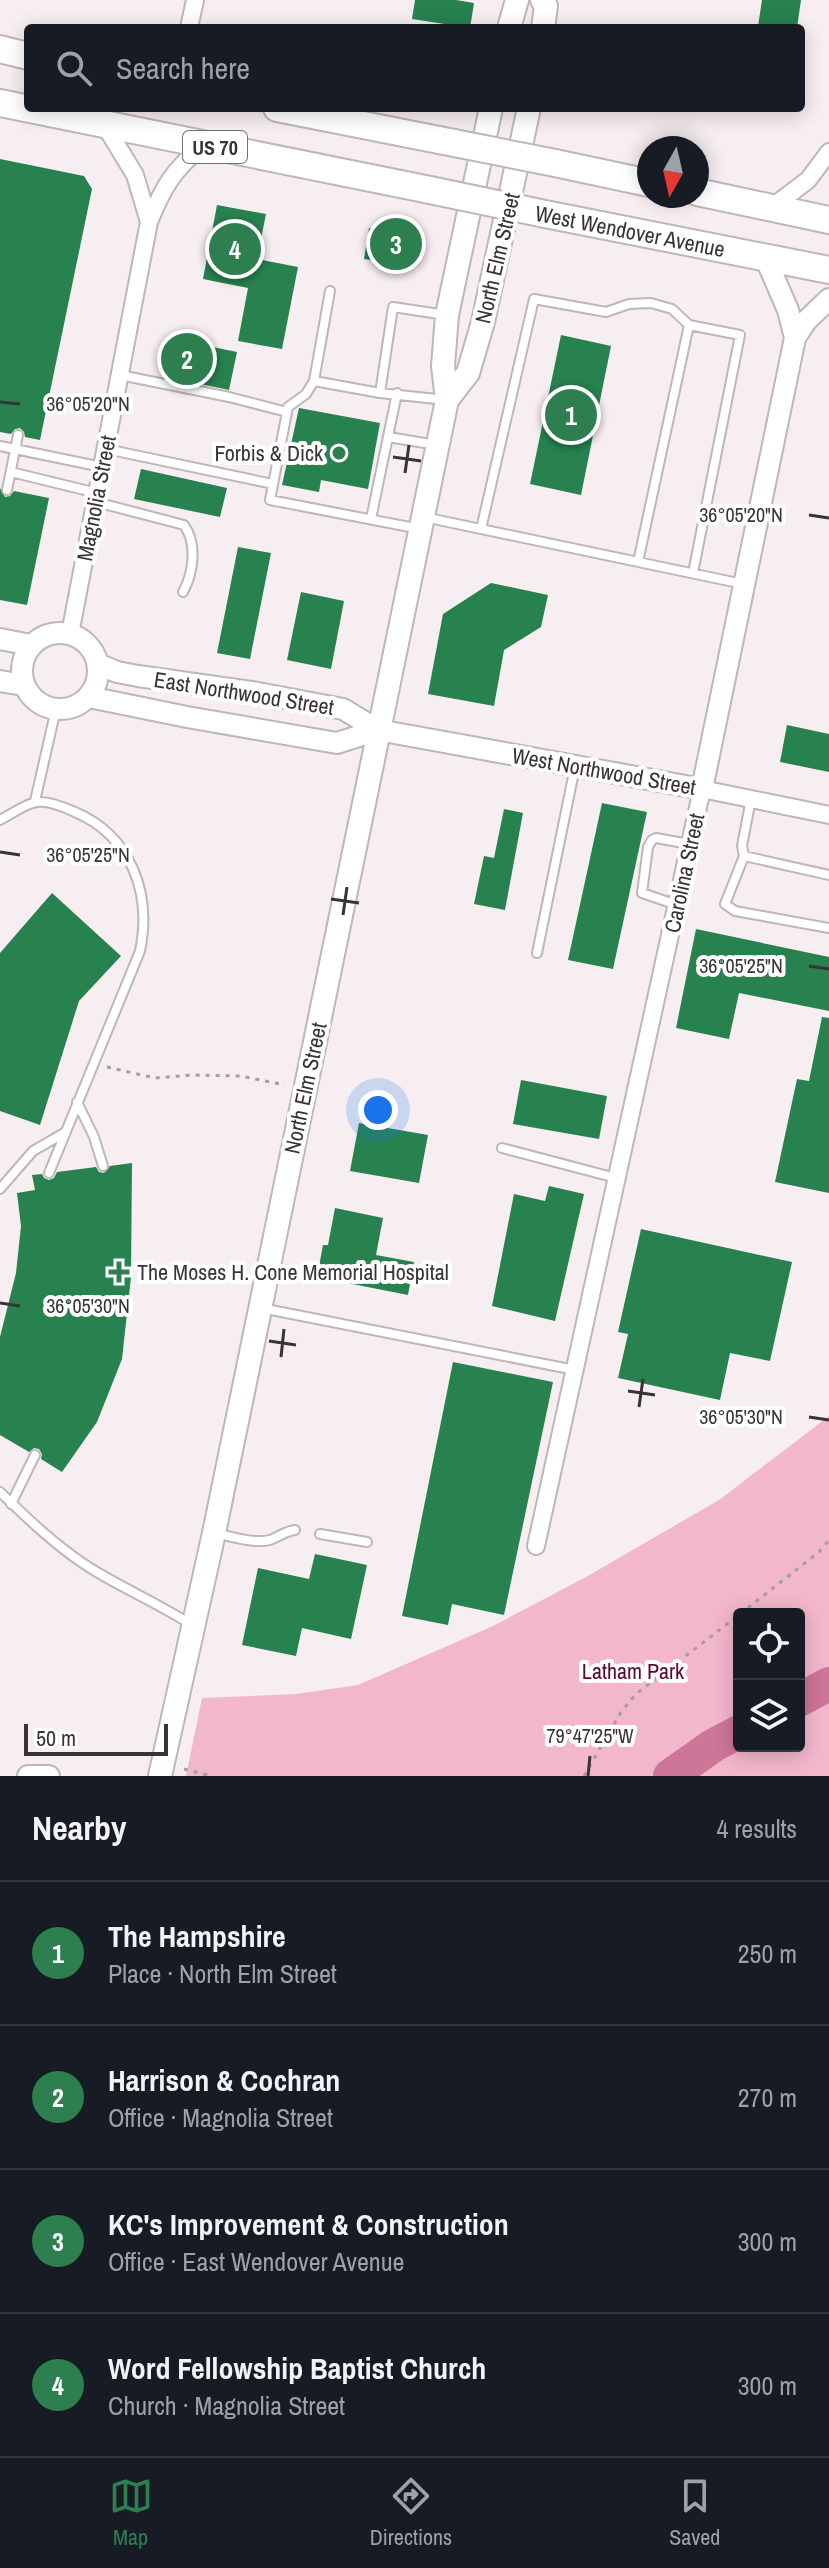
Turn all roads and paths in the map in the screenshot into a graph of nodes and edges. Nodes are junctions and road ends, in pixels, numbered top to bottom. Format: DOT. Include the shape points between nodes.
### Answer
graph roads {
  1 [pos="195,0"];
  2 [pos="517,0"];
  3 [pos="542,0"];
  4 [pos="190,24"];
  5 [pos="510,24"];
  6 [pos="544,24"];
  7 [pos="0,49"];
  8 [pos="24,55"];
  9 [pos="0,103"];
  10 [pos="24,108"];
  11 [pos="45,112"];
  12 [pos="297,112"];
  13 [pos="490,112"];
  14 [pos="528,112"];
  15 [pos="104,124"];
  16 [pos="203,145"];
  17 [pos="829,152"];
  18 [pos="637,180"];
  19 [pos="709,195"];
  20 [pos="771,208"];
  21 [pos="829,220"];
  22 [pos="149,222"];
  23 [pos="765,257"];
  24 [pos="829,270"];
  25 [pos="330,291"];
  26 [pos="829,299"];
  27 [pos="447,315"];
  28 [pos="689,325"];
  29 [pos="795,338"];
  30 [pos="120,375"];
  31 [pos="314,381"];
  32 [pos="380,393"];
  33 [pos="397,393"];
  34 [pos="447,400"];
  35 [pos="287,412"];
  36 [pos="18,435"];
  37 [pos="388,437"];
  38 [pos="438,445"];
  39 [pos="0,446"];
  40 [pos="15,449"];
  41 [pos="106,449"];
  42 [pos="102,467"];
  43 [pos="11,472"];
  44 [pos="273,484"];
  45 [pos="7,490"];
  46 [pos="96,497"];
  47 [pos="371,519"];
  48 [pos="422,523"];
  49 [pos="481,529"];
  50 [pos="638,562"];
  51 [pos="693,573"];
  52 [pos="744,584"];
  53 [pos="183,592"];
  54 [pos="70,634"];
  55 [pos="0,639"];
  56 [pos="31,645"];
  57 [pos="98,664"];
  58 [pos="0,681"];
  59 [pos="24,685"];
  60 [pos="89,697"];
  61 [pos="56,709"];
  62 [pos="378,730"];
  63 [pos="575,766"];
  64 [pos="702,789"];
  65 [pos="751,798"];
  66 [pos="35,801"];
  67 [pos="829,815"];
  68 [pos="0,820"];
  69 [pos="690,845"];
  70 [pos="744,856"];
  71 [pos="829,875"];
  72 [pos="677,905"];
  73 [pos="829,928"];
  74 [pos="537,953"];
  75 [pos="93,1063"];
  76 [pos="305,1088"];
  77 [pos="77,1102"];
  78 [pos="65,1133"];
  79 [pos="502,1148"];
  80 [pos="103,1166"];
  81 [pos="49,1173"];
  82 [pos="617,1178"];
  83 [pos="0,1189"];
  84 [pos="260,1308"];
  85 [pos="575,1370"];
  86 [pos="35,1455"];
  87 [pos="0,1492"];
  88 [pos="11,1504"];
  89 [pos="295,1530"];
  90 [pos="214,1533"];
  91 [pos="320,1534"];
  92 [pos="829,1540"];
  93 [pos="367,1542"];
  94 [pos="536,1546"];
  95 [pos="748,1608"];
  96 [pos="733,1619"];
  97 [pos="194,1626"];
  98 [pos="162,1770"];
  99 [pos="28,1776"];
  100 [pos="49,1776"];
  101 [pos="211,1776"];
  102 [pos="584,1776"];
  1 -- 4 [label="street"];
  2 -- 5 [label="main road"];
  3 -- 6 [label="main road"];
  7 -- 8 [label="highway"];
  9 -- 10 [label="highway, US 70"];
  11 -- 15 [label="highway, US 70"];
  12 -- 18 [label="highway, bridge"];
  13 -- 27 [label="main road, North Elm Street"];
  14 -- 34 [label="main road, North Elm Street" via="483,322 468,373"];
  15 -- 16 [label="highway, US 70"];
  15 -- 22 [label="street, Magnolia Street" via="135,175"];
  16 -- 22 [label="street, Magnolia Street" via="172,174"];
  16 -- 23 [label="highway, West Wendover Avenue / US 70, bridge"];
  17 -- 20 [label="street" via="808,180"];
  19 -- 20 [label="highway"];
  20 -- 21 [label="highway"];
  22 -- 30 [label="street, Magnolia Street"];
  23 -- 24 [label="highway, West Wendover Avenue / US 70"];
  23 -- 29 [label="street, Carolina Street"];
  25 -- 31 [label="lane"];
  26 -- 29 [label="street, Carolina Street"];
  27 -- 32 [label="lane" via="393,307"];
  27 -- 34 [label="main road, North Elm Street"];
  28 -- 49 [label="lane" via="672,309 651,303 606,312 534,299"];
  28 -- 50 [label="lane"];
  28 -- 51 [label="lane" via="740,335"];
  29 -- 52 [label="street, Carolina Street"];
  30 -- 35 [label="lane"];
  30 -- 41 [label="street, Magnolia Street"];
  31 -- 32 [label="lane"];
  31 -- 35 [label="lane"];
  32 -- 33 [label="lane"];
  33 -- 34 [label="lane"];
  33 -- 37 [label="lane"];
  34 -- 38 [label="main road, North Elm Street"];
  35 -- 44 [label="lane"];
  36 -- 40 [label="lane"];
  37 -- 38 [label="lane"];
  37 -- 47 [label="lane"];
  38 -- 48 [label="main road, North Elm Street"];
  39 -- 40 [label="lane"];
  40 -- 42 [label="lane"];
  40 -- 43 [label="lane"];
  41 -- 42 [label="street, Magnolia Street"];
  41 -- 44 [label="lane"];
  42 -- 46 [label="street, Magnolia Street"];
  43 -- 45 [label="lane"];
  43 -- 46 [label="lane"];
  44 -- 47 [label="lane" via="270,500"];
  46 -- 53 [label="lane" via="184,525 193,552"];
  46 -- 54 [label="street, Magnolia Street"];
  47 -- 48 [label="lane"];
  48 -- 49 [label="lane"];
  48 -- 62 [label="main road, North Elm Street"];
  49 -- 50 [label="lane"];
  50 -- 51 [label="lane"];
  51 -- 52 [label="lane"];
  52 -- 64 [label="street, Carolina Street"];
  54 -- 56 [label="street" via="50,634"];
  54 -- 57 [label="street" via="87,643"];
  55 -- 56 [label="street"];
  56 -- 59 [label="street" via="22,666"];
  57 -- 60 [label="street"];
  57 -- 62 [label="street, East Northwood Street" via="138,676 343,709"];
  58 -- 59 [label="street"];
  59 -- 61 [label="street" via="35,701"];
  60 -- 61 [label="street"];
  60 -- 62 [label="street, East Northwood Street" via="337,743"];
  61 -- 66 [label="lane"];
  62 -- 63 [label="street, West Northwood Street"];
  62 -- 76 [label="main road, North Elm Street"];
  63 -- 64 [label="street, West Northwood Street"];
  63 -- 74 [label="lane"];
  64 -- 65 [label="street, West Northwood Street"];
  64 -- 69 [label="street, Carolina Street"];
  65 -- 67 [label="street, West Northwood Street"];
  65 -- 70 [label="lane"];
  66 -- 68 [label="lane"];
  66 -- 75 [label="lane" via="63,807 107,831 128,856 141,888 140,951"];
  69 -- 72 [label="street, Carolina Street"];
  69 -- 72 [label="lane" via="656,838 648,847 642,893"];
  70 -- 71 [label="lane"];
  70 -- 73 [label="lane" via="725,904 735,911"];
  72 -- 82 [label="street, Carolina Street"];
  75 -- 76 [label="path" via="155,1078 241,1076"];
  75 -- 77 [label="lane"];
  76 -- 84 [label="main road, North Elm Street"];
  77 -- 78 [label="lane"];
  77 -- 80 [label="lane"];
  78 -- 81 [label="lane"];
  78 -- 83 [label="lane" via="33,1151"];
  79 -- 82 [label="lane"];
  82 -- 85 [label="street, Carolina Street"];
  84 -- 85 [label="lane"];
  84 -- 90 [label="main road, North Elm Street"];
  85 -- 94 [label="street, Carolina Street"];
  86 -- 88 [label="lane"];
  87 -- 88 [label="lane"];
  88 -- 97 [label="lane" via="95,1571"];
  89 -- 90 [label="lane" via="261,1541"];
  90 -- 97 [label="main road, North Elm Street"];
  91 -- 93 [label="lane"];
  92 -- 95 [label="path"];
  96 -- 102 [label="path" via="636,1694"];
  97 -- 98 [label="main road, North Elm Street"];
  98 -- 101 [label="path"];
  99 -- 100 [label="street"];
}
